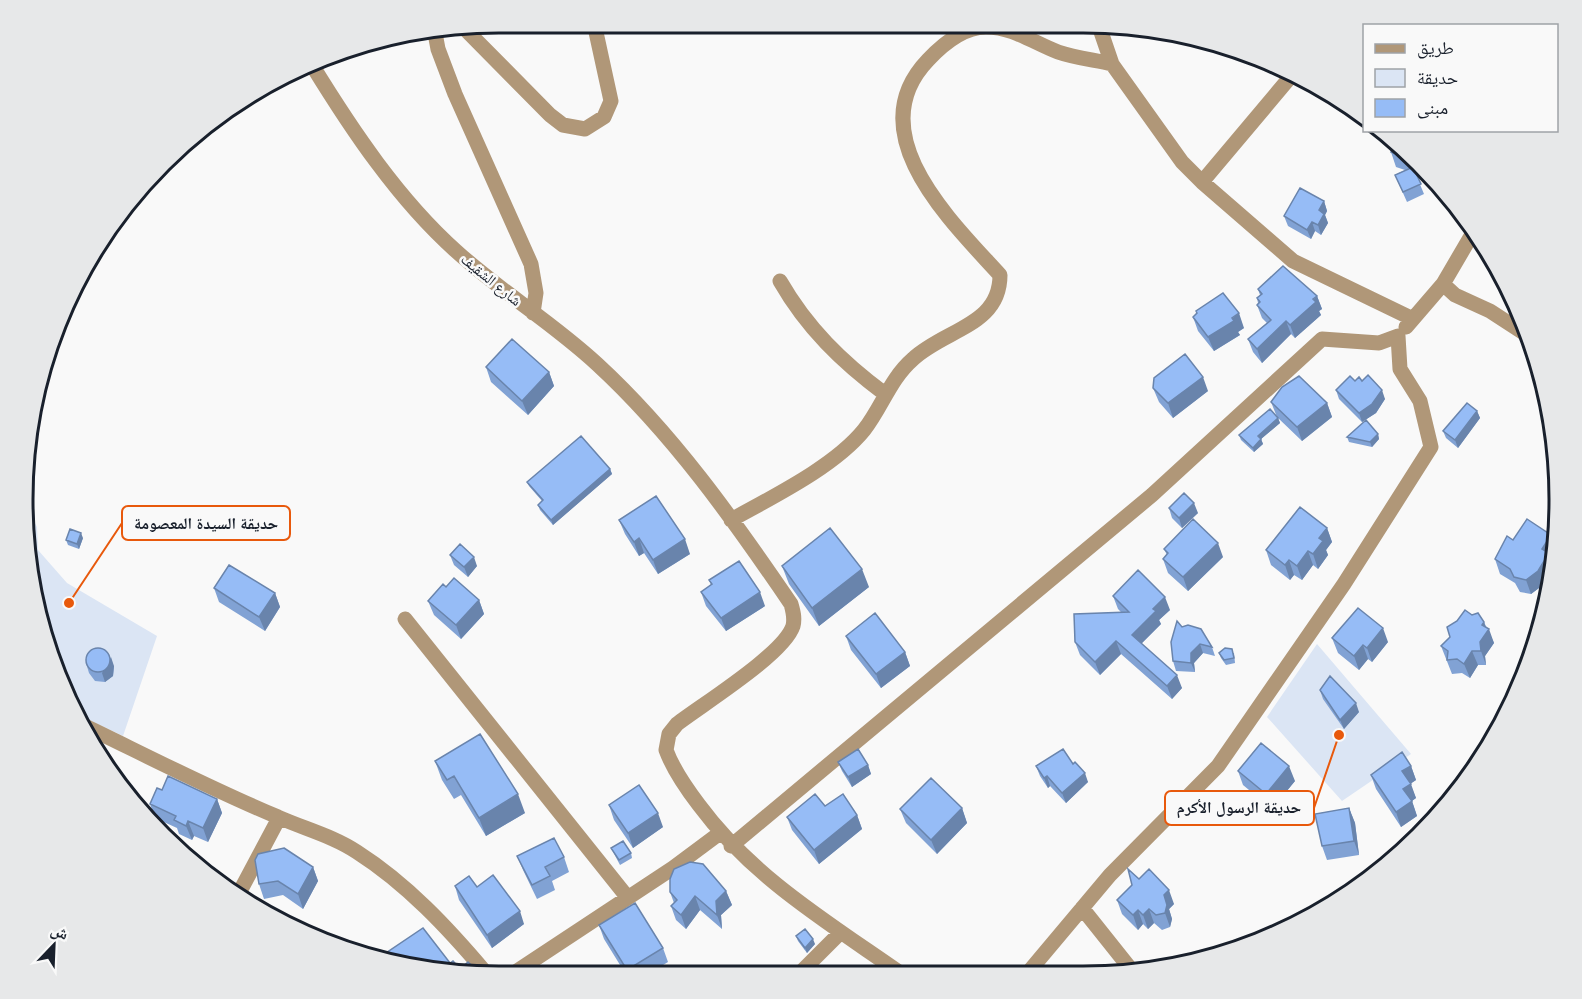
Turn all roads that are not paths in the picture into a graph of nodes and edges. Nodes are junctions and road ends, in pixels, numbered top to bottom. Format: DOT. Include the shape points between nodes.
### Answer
graph roads {
  1 [pos="596,33"];
  2 [pos="961,33"];
  3 [pos="1013,33"];
  4 [pos="470,34"];
  5 [pos="1102,34"];
  6 [pos="436,37"];
  7 [pos="1112,64"];
  8 [pos="316,71"];
  9 [pos="1287,80"];
  10 [pos="1202,182"];
  11 [pos="1469,239"];
  12 [pos="780,281"];
  13 [pos="1443,284"];
  14 [pos="533,313"];
  15 [pos="1413,319"];
  16 [pos="1515,328"];
  17 [pos="1398,336"];
  18 [pos="885,394"];
  19 [pos="731,520"];
  20 [pos="405,619"];
  21 [pos="93,730"];
  22 [pos="279,818"];
  23 [pos="720,833"];
  24 [pos="731,846"];
  25 [pos="242,888"];
  26 [pos="628,898"];
  27 [pos="1082,908"];
  28 [pos="841,932"];
  29 [pos="1126,964"];
  30 [pos="479,965"];
  31 [pos="525,966"];
  32 [pos="807,966"];
  33 [pos="890,966"];
  34 [pos="1034,966"];
  1 -- 4 [label="street" via="610,101 604,117 585,129 563,125 550,115"];
  2 -- 18 [label="street" via="940,47 908,87 902,110 905,141 912,161 942,211 1000,275 1000,290 985,315 914,358"];
  3 -- 7 [label="street" via="1060,52"];
  5 -- 7 [label="street"];
  6 -- 14 [label="street, شارع الشقيف" via="455,94 531,264 536,293"];
  7 -- 10 [label="street" via="1182,162"];
  8 -- 14 [label="street, شارع الشقيف" via="429,226"];
  9 -- 10 [label="street"];
  10 -- 15 [label="street" via="1293,261"];
  11 -- 13 [label="street"];
  12 -- 18 [label="street" via="828,348"];
  13 -- 15 [label="street"];
  13 -- 16 [label="street" via="1455,295"];
  14 -- 19 [label="street" via="597,364 645,412"];
  15 -- 17 [label="street"];
  17 -- 24 [label="street" via="1379,343 1322,339 1152,495"];
  17 -- 27 [label="street" via="1400,369 1420,401 1431,447 1344,584 1218,766 1110,874"];
  18 -- 19 [label="street" via="862,432 838,453 792,486"];
  19 -- 23 [label="street" via="791,604 794,616 793,626 781,645 677,724 666,743 669,760"];
  20 -- 26 [label="street"];
  21 -- 22 [label="street"];
  22 -- 25 [label="street"];
  22 -- 30 [label="street" via="327,835 372,862 425,907"];
  23 -- 24 [label="street"];
  23 -- 26 [label="street"];
  24 -- 28 [label="street" via="806,909"];
  26 -- 31 [label="street"];
  27 -- 29 [label="street"];
  27 -- 34 [label="street"];
  28 -- 32 [label="street"];
  28 -- 33 [label="street"];
}
